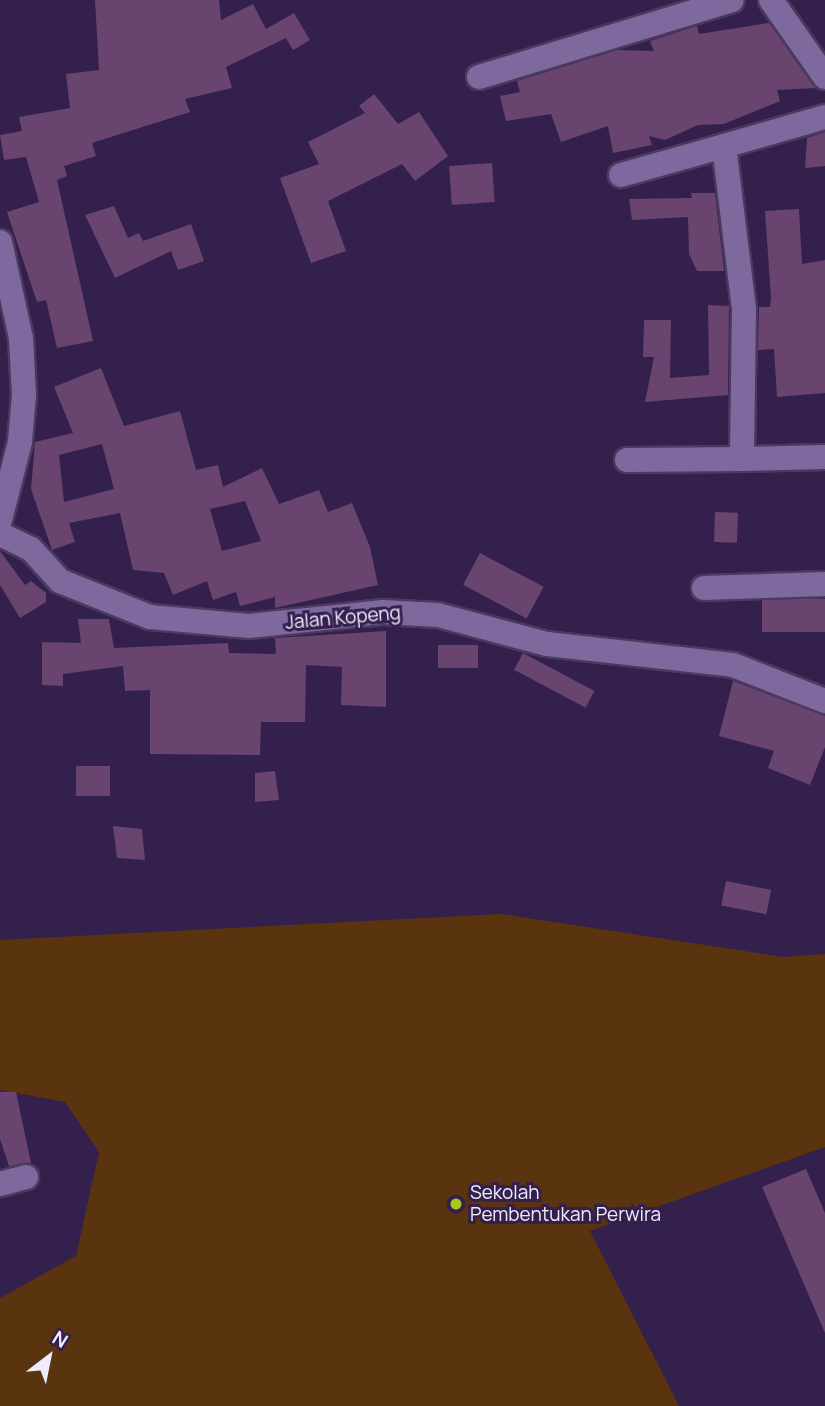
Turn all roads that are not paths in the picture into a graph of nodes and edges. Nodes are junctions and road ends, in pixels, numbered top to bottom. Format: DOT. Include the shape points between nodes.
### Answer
graph roads {
  1 [pos="732,0"];
  2 [pos="771,0"];
  3 [pos="479,77"];
  4 [pos="825,77"];
  5 [pos="825,117"];
  6 [pos="724,146"];
  7 [pos="621,175"];
  8 [pos="0,242"];
  9 [pos="825,457"];
  10 [pos="742,458"];
  11 [pos="627,460"];
  12 [pos="0,520"];
  13 [pos="0,534"];
  14 [pos="825,584"];
  15 [pos="704,588"];
  16 [pos="825,701"];
  17 [pos="26,1177"];
  18 [pos="0,1184"];
  1 -- 3 [label="street"];
  2 -- 4 [label="street"];
  5 -- 6 [label="street"];
  6 -- 7 [label="street"];
  6 -- 10 [label="street" via="744,310"];
  8 -- 12 [label="street" via="21,338 24,395 20,442"];
  9 -- 10 [label="street"];
  10 -- 11 [label="street"];
  13 -- 16 [label="street, Jalan Kopeng" via="31,549 60,581 150,617 249,626 383,612 438,615 557,646 733,665"];
  14 -- 15 [label="street"];
  17 -- 18 [label="street"];
}
